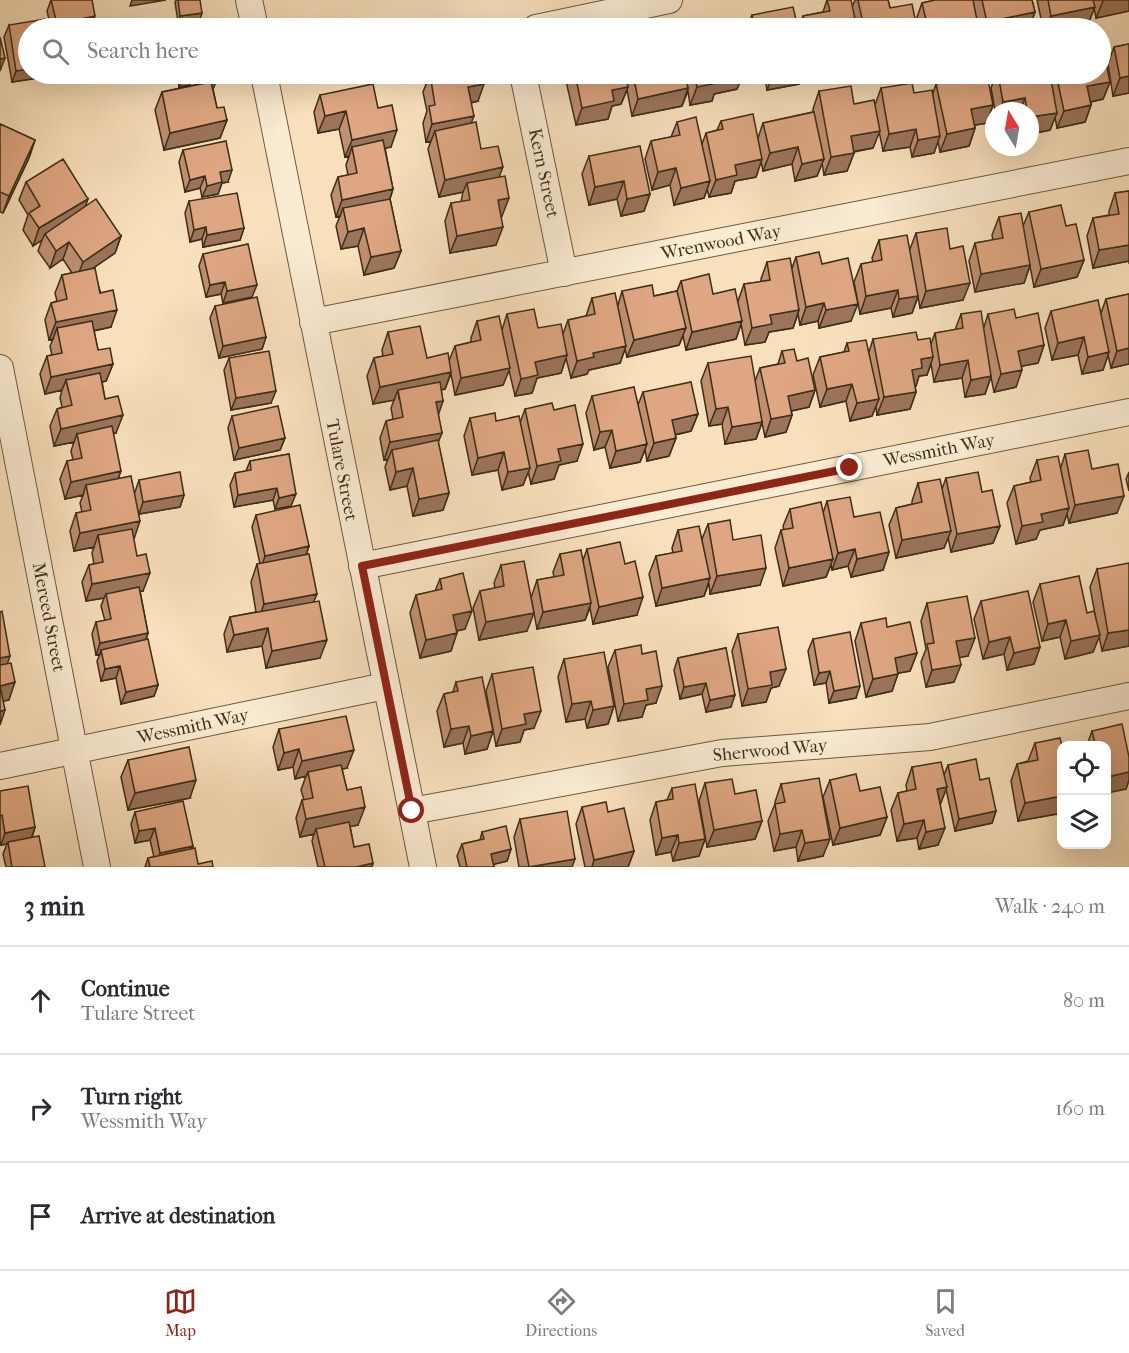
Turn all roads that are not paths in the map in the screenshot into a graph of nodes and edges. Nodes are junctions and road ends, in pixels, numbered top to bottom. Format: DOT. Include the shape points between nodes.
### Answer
graph roads {
  1 [pos="249,0"];
  2 [pos="669,0"];
  3 [pos="253,18"];
  4 [pos="584,18"];
  5 [pos="266,84"];
  6 [pos="525,84"];
  7 [pos="1129,161"];
  8 [pos="564,273"];
  9 [pos="313,322"];
  10 [pos="0,368"];
  11 [pos="1129,412"];
  12 [pos="362,566"];
  13 [pos="386,686"];
  14 [pos="1129,696"];
  15 [pos="76,750"];
  16 [pos="0,766"];
  17 [pos="412,811"];
  18 [pos="97,867"];
  19 [pos="423,867"];
  1 -- 3 [label="street"];
  2 -- 4 [label="street"];
  5 -- 9 [label="street, Tulare Street"];
  6 -- 8 [label="street, Kern Street"];
  7 -- 8 [label="street, Wrenwood Way"];
  8 -- 9 [label="street, Wrenwood Way"];
  9 -- 12 [label="street, Tulare Street"];
  10 -- 15 [label="street, Merced Street"];
  11 -- 12 [label="street, Wessmith Way"];
  12 -- 13 [label="street, Tulare Street"];
  13 -- 15 [label="street, Wessmith Way"];
  13 -- 17 [label="street, Tulare Street"];
  14 -- 17 [label="street, Sherwood Way" via="930,737 722,753"];
  15 -- 16 [label="street, Wessmith Way"];
  15 -- 18 [label="street, Merced Street"];
  17 -- 19 [label="street, Tulare Street"];
}
